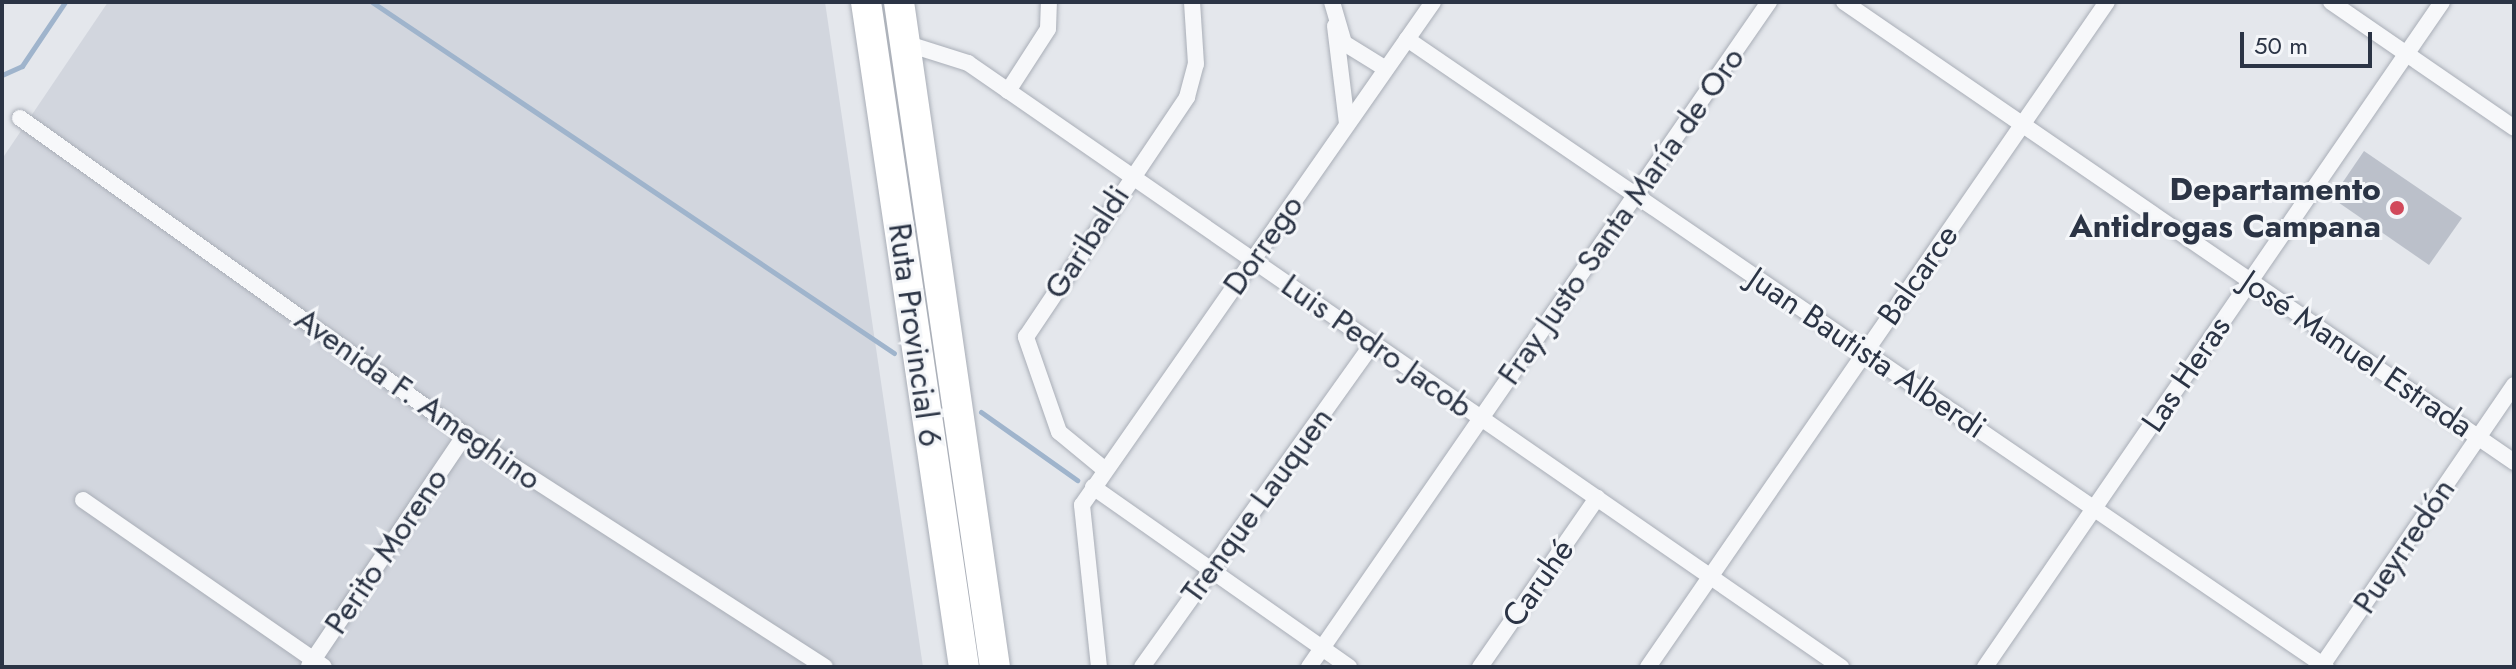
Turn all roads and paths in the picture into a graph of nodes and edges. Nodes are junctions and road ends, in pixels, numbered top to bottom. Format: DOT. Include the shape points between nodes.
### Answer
graph roads {
  1 [pos="866,2"];
  2 [pos="899,2"];
  3 [pos="1049,2"];
  4 [pos="1192,2"];
  5 [pos="1332,2"];
  6 [pos="1433,2"];
  7 [pos="1769,2"];
  8 [pos="1844,2"];
  9 [pos="2107,2"];
  10 [pos="2331,2"];
  11 [pos="2442,2"];
  12 [pos="1335,26"];
  13 [pos="1407,39"];
  14 [pos="905,43"];
  15 [pos="2406,54"];
  16 [pos="1386,69"];
  17 [pos="1008,91"];
  18 [pos="20,118"];
  19 [pos="1347,124"];
  20 [pos="2022,125"];
  21 [pos="2514,128"];
  22 [pos="1130,176"];
  23 [pos="1635,195"];
  24 [pos="1253,260"];
  25 [pos="2250,281"];
  26 [pos="1373,343"];
  27 [pos="1865,352"];
  28 [pos="2514,385"];
  29 [pos="1481,418"];
  30 [pos="465,435"];
  31 [pos="2478,437"];
  32 [pos="2514,462"];
  33 [pos="1104,469"];
  34 [pos="1093,487"];
  35 [pos="1597,498"];
  36 [pos="83,500"];
  37 [pos="2094,508"];
  38 [pos="1210,571"];
  39 [pos="1710,577"];
  40 [pos="1322,648"];
  41 [pos="315,665"];
  42 [pos="2323,666"];
  43 [pos="825,667"];
  44 [pos="964,667"];
  45 [pos="995,667"];
  46 [pos="1099,667"];
  47 [pos="1142,667"];
  48 [pos="1309,667"];
  49 [pos="1349,667"];
  50 [pos="1480,667"];
  51 [pos="1648,667"];
  52 [pos="1841,667"];
  53 [pos="1985,667"];
  1 -- 44 [label="highway, Ruta Provincial 6"];
  2 -- 14 [label="highway, Ruta Provincial 6"];
  3 -- 17 [label="street" via="1048,29"];
  4 -- 22 [label="street, Garibaldi" via="1197,41 1193,82"];
  5 -- 12 [label="street"];
  6 -- 13 [label="street, Dorrego"];
  7 -- 23 [label="street, Fray Justo Santa María de Oro"];
  8 -- 20 [label="street, José Manuel Estrada"];
  9 -- 20 [label="street, Balcarce"];
  10 -- 15 [label="street"];
  11 -- 15 [label="street, Las Heras"];
  12 -- 16 [label="street" via="1344,43"];
  12 -- 19 [label="street"];
  13 -- 16 [label="street, Dorrego"];
  13 -- 23 [label="street, Juan Bautista Alberdi"];
  14 -- 17 [label="street, Luis Pedro Jacob" via="968,63"];
  14 -- 45 [label="highway, Ruta Provincial 6"];
  15 -- 21 [label="street"];
  15 -- 25 [label="street, Las Heras"];
  16 -- 19 [label="street, Dorrego"];
  17 -- 22 [label="street, Luis Pedro Jacob"];
  18 -- 30 [label="street, Avenida F. Ameghino"];
  19 -- 24 [label="street, Dorrego"];
  20 -- 25 [label="street, José Manuel Estrada"];
  20 -- 27 [label="street, Balcarce"];
  22 -- 24 [label="street, Luis Pedro Jacob"];
  22 -- 33 [label="street, Garibaldi" via="1026,337 1059,432"];
  23 -- 27 [label="street, Juan Bautista Alberdi"];
  23 -- 29 [label="street, Fray Justo Santa María de Oro"];
  24 -- 26 [label="street, Luis Pedro Jacob"];
  24 -- 33 [label="street, Dorrego"];
  25 -- 31 [label="street, José Manuel Estrada"];
  25 -- 37 [label="street, Las Heras"];
  26 -- 29 [label="street, Luis Pedro Jacob"];
  26 -- 38 [label="street, Trenque Lauquen"];
  27 -- 37 [label="street, Juan Bautista Alberdi"];
  27 -- 39 [label="street, Balcarce"];
  28 -- 31 [label="street, Pueyrredón"];
  29 -- 35 [label="street, Luis Pedro Jacob"];
  29 -- 40 [label="street, Fray Justo Santa María de Oro"];
  30 -- 41 [label="street, Perito Moreno"];
  30 -- 43 [label="street, Avenida F. Ameghino"];
  31 -- 32 [label="street, José Manuel Estrada"];
  31 -- 42 [label="street, Pueyrredón"];
  33 -- 34 [label="street, Dorrego"];
  34 -- 38 [label="street"];
  34 -- 46 [label="street" via="1079,514"];
  35 -- 39 [label="street, Luis Pedro Jacob"];
  35 -- 50 [label="street, Caruhé"];
  36 -- 41 [label="street"];
  37 -- 42 [label="street, Juan Bautista Alberdi"];
  37 -- 53 [label="street, Las Heras"];
  38 -- 40 [label="street"];
  38 -- 47 [label="street, Trenque Lauquen"];
  39 -- 51 [label="street, Balcarce"];
  39 -- 52 [label="street, Luis Pedro Jacob"];
  40 -- 48 [label="street, Fray Justo Santa María de Oro"];
  40 -- 49 [label="street"];
}
